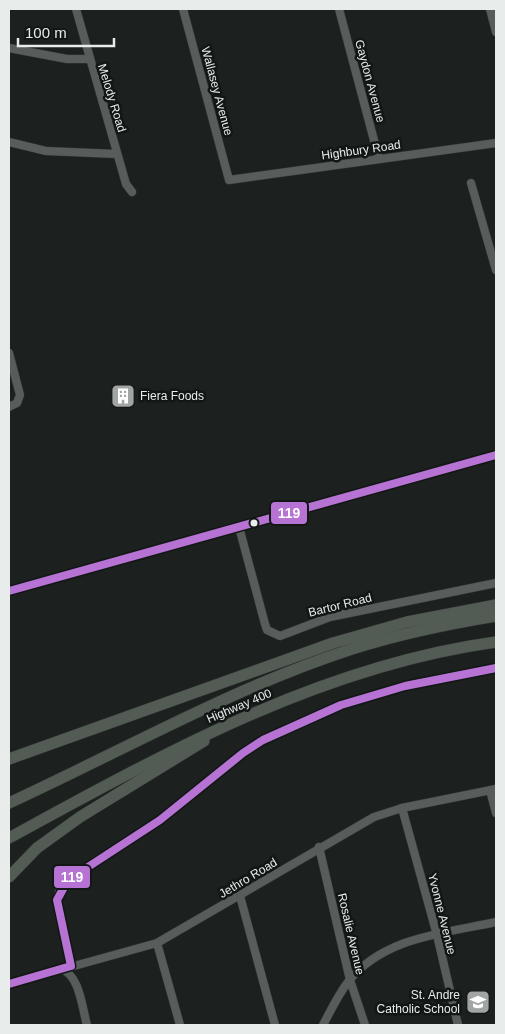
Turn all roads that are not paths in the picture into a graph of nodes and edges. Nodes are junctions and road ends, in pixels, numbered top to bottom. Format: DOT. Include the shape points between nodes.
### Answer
graph roads {
  1 [pos="76,9"];
  2 [pos="183,9"];
  3 [pos="339,9"];
  4 [pos="490,9"];
  5 [pos="496,32"];
  6 [pos="9,48"];
  7 [pos="89,59"];
  8 [pos="9,142"];
  9 [pos="496,143"];
  10 [pos="117,154"];
  11 [pos="380,159"];
  12 [pos="230,180"];
  13 [pos="471,183"];
  14 [pos="132,192"];
  15 [pos="496,270"];
  16 [pos="9,353"];
  17 [pos="9,406"];
  18 [pos="496,455"];
  19 [pos="239,527"];
  20 [pos="496,583"];
  21 [pos="9,591"];
  22 [pos="496,605"];
  23 [pos="496,616"];
  24 [pos="496,642"];
  25 [pos="496,668"];
  26 [pos="229,725"];
  27 [pos="104,756"];
  28 [pos="9,759"];
  29 [pos="493,790"];
  30 [pos="9,795"];
  31 [pos="9,804"];
  32 [pos="402,808"];
  33 [pos="496,813"];
  34 [pos="9,838"];
  35 [pos="319,847"];
  36 [pos="9,877"];
  37 [pos="240,896"];
  38 [pos="496,922"];
  39 [pos="437,935"];
  40 [pos="157,943"];
  41 [pos="84,963"];
  42 [pos="72,966"];
  43 [pos="60,969"];
  44 [pos="350,980"];
  45 [pos="9,984"];
  46 [pos="76,984"];
  47 [pos="87,1025"];
  48 [pos="180,1025"];
  49 [pos="275,1025"];
  50 [pos="323,1025"];
  51 [pos="365,1025"];
  52 [pos="458,1025"];
  1 -- 7 [label="street, Melody Road"];
  2 -- 12 [label="street, Wallasey Avenue"];
  3 -- 11 [label="street, Gaydon Avenue"];
  4 -- 5 [label="street"];
  6 -- 7 [label="street" via="67,59"];
  7 -- 10 [label="street, Melody Road"];
  8 -- 10 [label="street" via="46,151"];
  9 -- 11 [label="street, Highbury Road"];
  10 -- 14 [label="street, Melody Road" via="126,184"];
  11 -- 12 [label="street, Highbury Road"];
  13 -- 15 [label="street"];
  16 -- 17 [label="street" via="20,396 17,404"];
  18 -- 19 [label="street"];
  19 -- 20 [label="street, Bartor Road" via="267,630 276,635 330,617"];
  19 -- 21 [label="street"];
  22 -- 28 [label="highway, Highway 400" via="407,622 333,643"];
  23 -- 27 [label="highway" via="418,630 352,649 277,677"];
  24 -- 26 [label="highway, Highway 400" via="434,653 355,675"];
  25 -- 42 [label="street" via="405,686 341,705 243,753 160,820 63,886 58,907"];
  26 -- 34 [label="highway, Highway 400" via="143,765"];
  26 -- 36 [label="highway" via="80,817 37,848"];
  27 -- 30 [label="highway"];
  27 -- 31 [label="highway"];
  29 -- 32 [label="street, Jethro Road"];
  29 -- 33 [label="street"];
  32 -- 35 [label="street, Jethro Road" via="374,817"];
  32 -- 39 [label="street, Yvonne Avenue"];
  35 -- 37 [label="street, Jethro Road"];
  35 -- 44 [label="street, Rosalie Avenue"];
  37 -- 40 [label="street, Jethro Road"];
  37 -- 49 [label="street"];
  38 -- 39 [label="street"];
  39 -- 44 [label="street" via="384,951"];
  39 -- 52 [label="street, Yvonne Avenue"];
  40 -- 41 [label="street, Jethro Road"];
  40 -- 48 [label="street"];
  41 -- 42 [label="street, Jethro Road"];
  41 -- 46 [label="street"];
  42 -- 43 [label="street, Jethro Road"];
  43 -- 45 [label="street, Jethro Road"];
  43 -- 46 [label="street" via="72,976"];
  44 -- 50 [label="street"];
  44 -- 51 [label="street, Rosalie Avenue"];
  46 -- 47 [label="street"];
}
